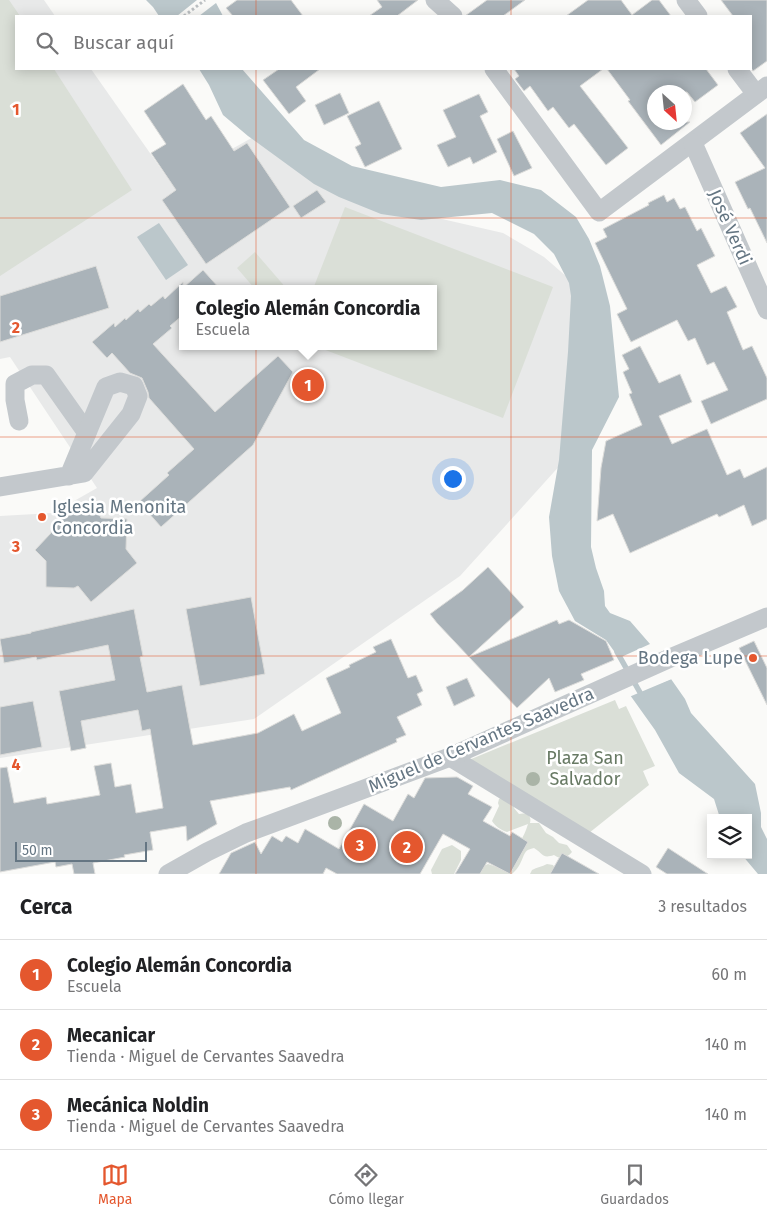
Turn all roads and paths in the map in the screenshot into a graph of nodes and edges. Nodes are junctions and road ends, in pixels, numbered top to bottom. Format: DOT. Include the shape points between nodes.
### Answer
graph roads {
  1 [pos="205,0"];
  2 [pos="435,0"];
  3 [pos="686,0"];
  4 [pos="185,15"];
  5 [pos="453,15"];
  6 [pos="697,15"];
  7 [pos="495,70"];
  8 [pos="738,70"];
  9 [pos="762,90"];
  10 [pos="692,143"];
  11 [pos="767,310"];
  12 [pos="19,421"];
  13 [pos="87,433"];
  14 [pos="69,476"];
  15 [pos="0,487"];
  16 [pos="767,617"];
  17 [pos="450,757"];
  18 [pos="168,874"];
  19 [pos="642,874"];
  1 -- 4 [label="path"];
  2 -- 5 [label="street"];
  3 -- 6 [label="street"];
  7 -- 10 [label="street" via="599,212"];
  8 -- 9 [label="street"];
  9 -- 10 [label="street"];
  10 -- 11 [label="street, José Verdi"];
  12 -- 13 [label="street" via="14,400 15,384 32,375 46,375"];
  13 -- 14 [label="street"];
  13 -- 14 [label="street" via="106,387 120,382 134,386 138,396 131,414 84,474"];
  14 -- 15 [label="street"];
  16 -- 17 [label="street, Miguel de Cervantes Saavedra"];
  17 -- 18 [label="street, Miguel de Cervantes Saavedra" via="246,833"];
  17 -- 19 [label="street"];
}
